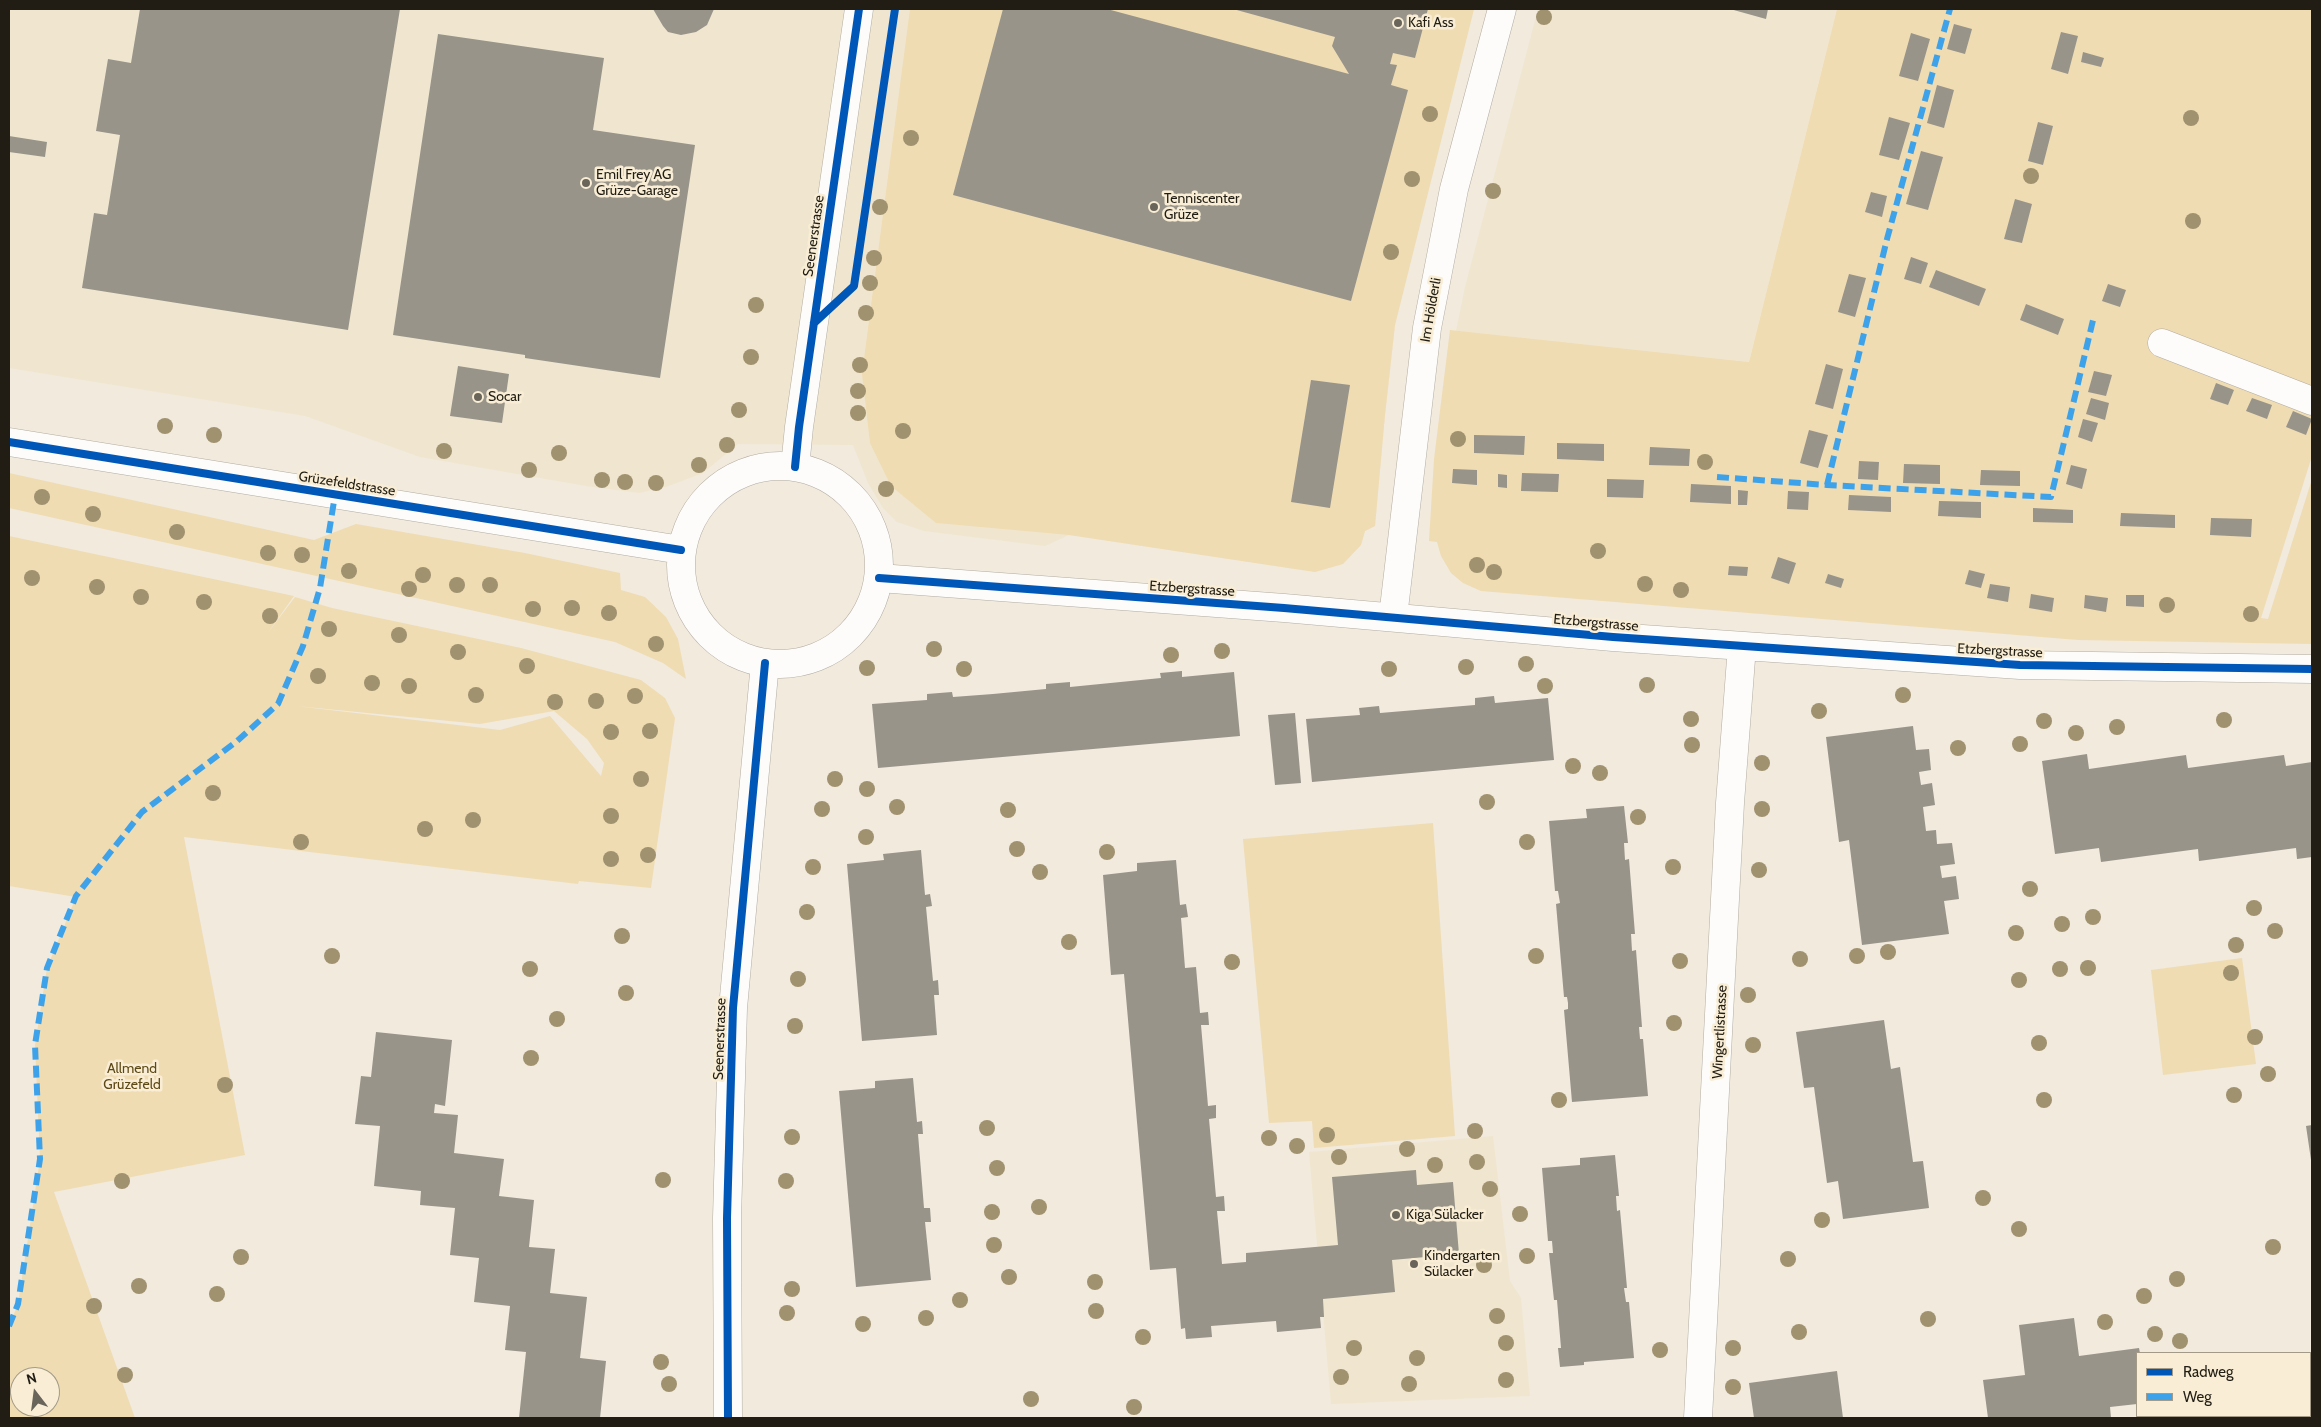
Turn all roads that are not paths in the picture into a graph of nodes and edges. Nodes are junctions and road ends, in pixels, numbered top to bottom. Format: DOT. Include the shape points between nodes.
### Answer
graph roads {
  1 [pos="859,9"];
  2 [pos="1502,9"];
  3 [pos="2162,344"];
  4 [pos="2312,401"];
  5 [pos="9,442"];
  6 [pos="796,467"];
  7 [pos="681,550"];
  8 [pos="879,578"];
  9 [pos="1394,617"];
  10 [pos="1742,646"];
  11 [pos="765,663"];
  12 [pos="2312,669"];
  13 [pos="728,1418"];
  14 [pos="1698,1418"];
  1 -- 6 [label="street, Seenerstrasse"];
  2 -- 9 [label="street, Im Hölderli" via="1454,190 1427,328"];
  3 -- 4 [label="street"];
  5 -- 7 [label="street, Grüzefeldstrasse"];
  6 -- 7 [label="street" via="764,466 728,481 709,495 691,520"];
  6 -- 8 [label="street" via="826,476 852,495 870,522 879,552"];
  7 -- 11 [label="street" via="682,581 692,610 710,636 735,654"];
  8 -- 9 [label="street, Etzbergstrasse"];
  8 -- 11 [label="street" via="872,603 854,631 828,651 798,663"];
  9 -- 10 [label="street, Etzbergstrasse"];
  10 -- 12 [label="street, Etzbergstrasse" via="2020,665"];
  10 -- 14 [label="street, Wingertlistrasse" via="1730,804"];
  11 -- 13 [label="street, Seenerstrasse" via="733,1008 727,1218"];
}
